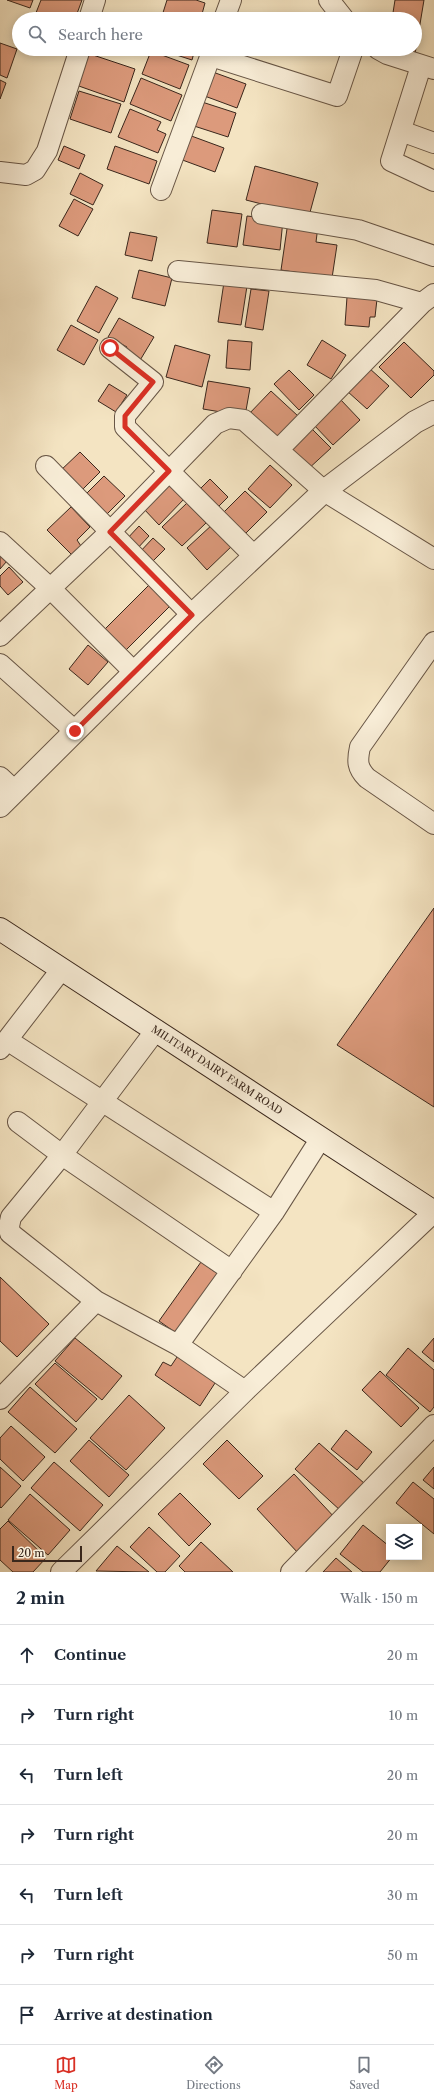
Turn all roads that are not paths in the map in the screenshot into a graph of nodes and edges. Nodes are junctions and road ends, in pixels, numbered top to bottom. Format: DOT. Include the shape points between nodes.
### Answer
graph roads {
  1 [pos="95,0"];
  2 [pos="232,0"];
  3 [pos="329,0"];
  4 [pos="91,12"];
  5 [pos="227,12"];
  6 [pos="338,12"];
  7 [pos="78,56"];
  8 [pos="211,56"];
  9 [pos="223,56"];
  10 [pos="351,56"];
  11 [pos="397,56"];
  12 [pos="428,67"];
  13 [pos="401,131"];
  14 [pos="434,143"];
  15 [pos="0,172"];
  16 [pos="434,181"];
  17 [pos="161,190"];
  18 [pos="262,214"];
  19 [pos="434,256"];
  20 [pos="178,271"];
  21 [pos="428,299"];
  22 [pos="110,348"];
  23 [pos="434,412"];
  24 [pos="278,450"];
  25 [pos="46,466"];
  26 [pos="169,471"];
  27 [pos="324,491"];
  28 [pos="110,532"];
  29 [pos="0,542"];
  30 [pos="254,556"];
  31 [pos="434,559"];
  32 [pos="50,588"];
  33 [pos="192,615"];
  34 [pos="0,636"];
  35 [pos="434,642"];
  36 [pos="0,664"];
  37 [pos="134,672"];
  38 [pos="75,731"];
  39 [pos="5,792"];
  40 [pos="434,824"];
  41 [pos="0,929"];
  42 [pos="61,970"];
  43 [pos="156,1030"];
  44 [pos="3,1044"];
  45 [pos="101,1102"];
  46 [pos="18,1122"];
  47 [pos="321,1138"];
  48 [pos="62,1155"];
  49 [pos="274,1212"];
  50 [pos="434,1212"];
  51 [pos="232,1271"];
  52 [pos="96,1302"];
  53 [pos="178,1345"];
  54 [pos="245,1391"];
  55 [pos="0,1399"];
  56 [pos="434,1425"];
  57 [pos="61,1572"];
  58 [pos="291,1572"];
  1 -- 4 [label="street"];
  2 -- 5 [label="street"];
  3 -- 6 [label="street"];
  7 -- 15 [label="street" via="47,152 35,170 26,175"];
  8 -- 17 [label="street"];
  9 -- 10 [label="street" via="337,96"];
  11 -- 12 [label="street"];
  12 -- 13 [label="street"];
  13 -- 14 [label="street"];
  13 -- 16 [label="street" via="391,161"];
  18 -- 19 [label="street" via="358,230"];
  20 -- 21 [label="street" via="376,290"];
  21 -- 24 [label="street"];
  22 -- 26 [label="street" via="153,382 125,416 124,422 125,427"];
  23 -- 27 [label="street" via="416,422"];
  24 -- 26 [label="street" via="244,420 229,418 215,424"];
  24 -- 27 [label="street"];
  25 -- 28 [label="street"];
  26 -- 28 [label="street"];
  26 -- 30 [label="street"];
  27 -- 30 [label="street"];
  27 -- 31 [label="street"];
  28 -- 32 [label="street"];
  28 -- 33 [label="street"];
  29 -- 32 [label="street"];
  30 -- 33 [label="street"];
  32 -- 34 [label="street"];
  32 -- 37 [label="street"];
  33 -- 37 [label="street"];
  35 -- 40 [label="street" via="360,747 357,759 359,770 367,778"];
  36 -- 38 [label="street"];
  37 -- 38 [label="street"];
  38 -- 39 [label="street"];
  41 -- 42 [label="street, MILITARY DAIRY FARM ROAD"];
  42 -- 43 [label="street, MILITARY DAIRY FARM ROAD"];
  42 -- 44 [label="street"];
  43 -- 45 [label="street"];
  43 -- 47 [label="street, MILITARY DAIRY FARM ROAD"];
  44 -- 45 [label="street"];
  45 -- 48 [label="street"];
  45 -- 49 [label="street"];
  46 -- 48 [label="street"];
  47 -- 49 [label="street"];
  47 -- 50 [label="street, MILITARY DAIRY FARM ROAD"];
  48 -- 51 [label="street"];
  48 -- 52 [label="street" via="11,1217 10,1233"];
  49 -- 51 [label="street"];
  50 -- 54 [label="street"];
  51 -- 53 [label="street"];
  52 -- 53 [label="street"];
  52 -- 55 [label="street"];
  53 -- 54 [label="street"];
  54 -- 57 [label="street"];
  56 -- 58 [label="street"];
}
